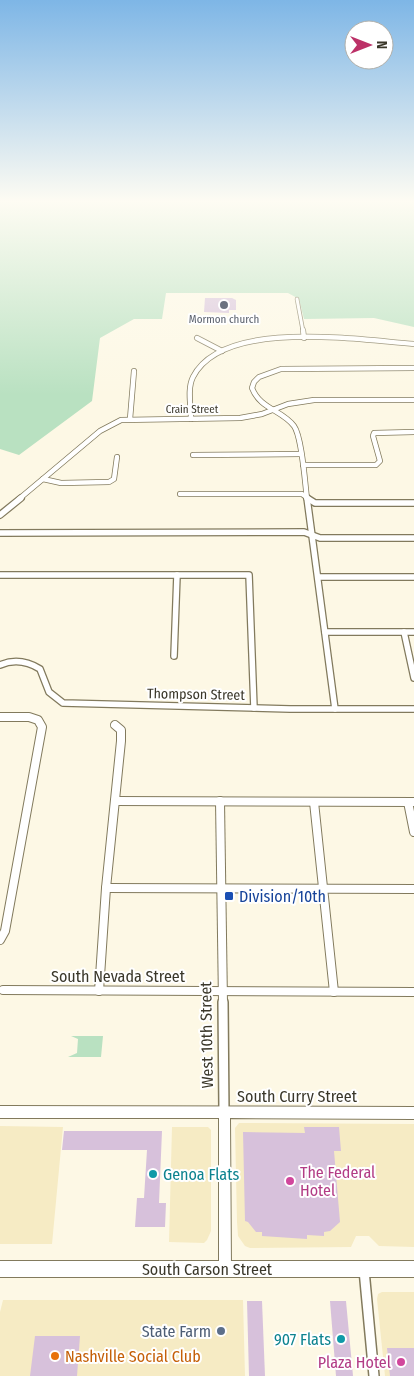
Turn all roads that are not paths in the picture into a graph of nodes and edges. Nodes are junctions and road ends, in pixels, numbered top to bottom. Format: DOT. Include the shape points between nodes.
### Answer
graph roads {
  1 [pos="297,300"];
  2 [pos="196,338"];
  3 [pos="304,338"];
  4 [pos="414,344"];
  5 [pos="222,351"];
  6 [pos="414,368"];
  7 [pos="134,370"];
  8 [pos="414,400"];
  9 [pos="273,409"];
  10 [pos="130,419"];
  11 [pos="191,419"];
  12 [pos="414,432"];
  13 [pos="301,454"];
  14 [pos="192,455"];
  15 [pos="117,457"];
  16 [pos="304,465"];
  17 [pos="43,479"];
  18 [pos="180,494"];
  19 [pos="307,499"];
  20 [pos="414,503"];
  21 [pos="0,515"];
  22 [pos="0,533"];
  23 [pos="312,535"];
  24 [pos="414,538"];
  25 [pos="0,575"];
  26 [pos="177,575"];
  27 [pos="318,577"];
  28 [pos="414,578"];
  29 [pos="325,632"];
  30 [pos="404,632"];
  31 [pos="414,632"];
  32 [pos="174,656"];
  33 [pos="0,665"];
  34 [pos="414,678"];
  35 [pos="254,708"];
  36 [pos="335,709"];
  37 [pos="414,709"];
  38 [pos="0,717"];
  39 [pos="115,725"];
  40 [pos="115,801"];
  41 [pos="220,801"];
  42 [pos="314,802"];
  43 [pos="411,802"];
  44 [pos="414,832"];
  45 [pos="106,888"];
  46 [pos="221,888"];
  47 [pos="323,889"];
  48 [pos="414,889"];
  49 [pos="0,940"];
  50 [pos="3,990"];
  51 [pos="99,991"];
  52 [pos="222,991"];
  53 [pos="334,992"];
  54 [pos="414,992"];
  55 [pos="0,1112"];
  56 [pos="224,1112"];
  57 [pos="414,1113"];
  58 [pos="0,1269"];
  59 [pos="225,1269"];
  60 [pos="364,1269"];
  61 [pos="414,1270"];
  62 [pos="374,1376"];
  1 -- 3 [label="street"];
  2 -- 5 [label="street"];
  3 -- 4 [label="street" via="358,338"];
  3 -- 5 [label="street" via="262,340"];
  5 -- 11 [label="street" via="199,367 194,376 191,383"];
  6 -- 9 [label="street" via="281,369 259,377 252,391 256,398"];
  7 -- 10 [label="street"];
  8 -- 9 [label="street, Crain Street" via="314,400"];
  9 -- 11 [label="street, Crain Street" via="240,418"];
  9 -- 13 [label="street" via="296,429"];
  10 -- 11 [label="street, Crain Street"];
  10 -- 17 [label="street, Crain Street" via="108,426"];
  12 -- 16 [label="street" via="374,433 380,461 376,465"];
  13 -- 14 [label="street"];
  13 -- 16 [label="street"];
  15 -- 17 [label="street" via="114,480 109,482"];
  16 -- 19 [label="street"];
  17 -- 21 [label="street, Crain Street"];
  18 -- 19 [label="street" via="302,494"];
  19 -- 20 [label="street" via="315,503"];
  19 -- 23 [label="street"];
  22 -- 23 [label="street" via="304,532"];
  23 -- 24 [label="street" via="320,538"];
  23 -- 27 [label="street"];
  25 -- 26 [label="street"];
  26 -- 32 [label="street"];
  26 -- 35 [label="street" via="249,575"];
  27 -- 28 [label="street"];
  27 -- 29 [label="street"];
  29 -- 30 [label="street"];
  29 -- 36 [label="street"];
  30 -- 31 [label="street"];
  30 -- 34 [label="street"];
  33 -- 35 [label="street, Thompson Street" via="21,661 32,664 40,669 50,694 63,703"];
  35 -- 36 [label="street, Thompson Street"];
  36 -- 37 [label="street, Thompson Street"];
  38 -- 49 [label="street" via="30,717 38,720 42,727 5,931"];
  39 -- 40 [label="street" via="121,730"];
  40 -- 41 [label="street"];
  40 -- 45 [label="street"];
  41 -- 42 [label="street"];
  41 -- 46 [label="street, West 10th Street"];
  42 -- 43 [label="street"];
  42 -- 47 [label="street"];
  43 -- 44 [label="street"];
  45 -- 46 [label="street"];
  45 -- 51 [label="street"];
  46 -- 47 [label="street"];
  46 -- 52 [label="street, West 10th Street"];
  47 -- 48 [label="street"];
  47 -- 53 [label="street"];
  50 -- 51 [label="street, South Nevada Street"];
  51 -- 52 [label="street, South Nevada Street"];
  52 -- 53 [label="street, South Nevada Street"];
  52 -- 56 [label="street, West 10th Street"];
  53 -- 54 [label="street, South Nevada Street"];
  55 -- 56 [label="street, South Curry Street"];
  56 -- 57 [label="street, South Curry Street"];
  56 -- 59 [label="street, West 10th Street"];
  58 -- 59 [label="main road, South Carson Street"];
  59 -- 60 [label="main road, South Carson Street"];
  60 -- 61 [label="main road, South Carson Street"];
  60 -- 62 [label="street"];
}
